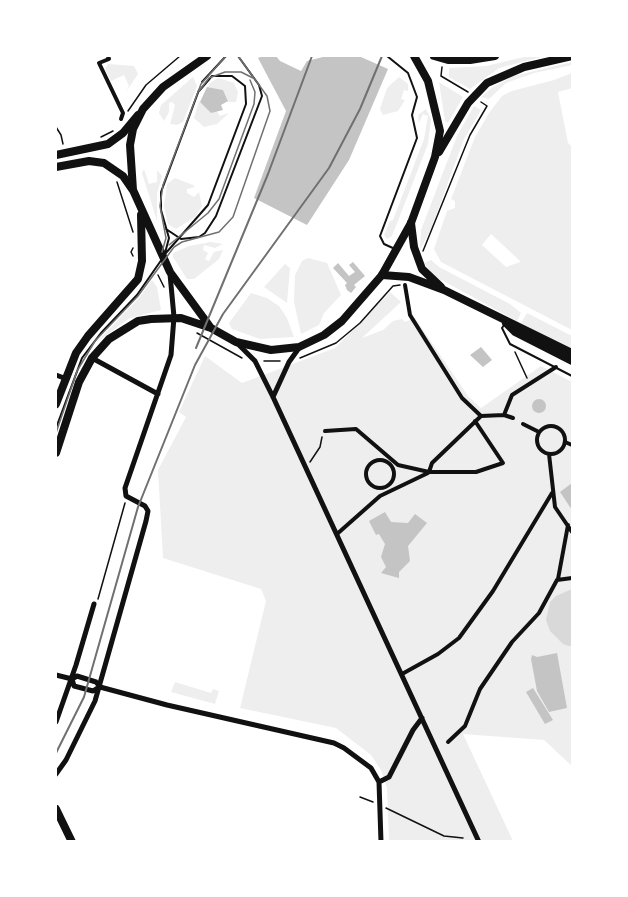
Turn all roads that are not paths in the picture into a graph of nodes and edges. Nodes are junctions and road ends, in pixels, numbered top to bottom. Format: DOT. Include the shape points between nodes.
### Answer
graph roads {
  1 [pos="108,56"];
  2 [pos="205,56"];
  3 [pos="226,56"];
  4 [pos="238,56"];
  5 [pos="286,56"];
  6 [pos="298,56"];
  7 [pos="387,56"];
  8 [pos="414,56"];
  9 [pos="434,56"];
  10 [pos="495,56"];
  11 [pos="573,56"];
  12 [pos="199,90"];
  13 [pos="143,109"];
  14 [pos="121,119"];
  15 [pos="56,155"];
  16 [pos="435,157"];
  17 [pos="56,167"];
  18 [pos="133,190"];
  19 [pos="142,211"];
  20 [pos="411,223"];
  21 [pos="166,229"];
  22 [pos="179,239"];
  23 [pos="398,250"];
  24 [pos="162,258"];
  25 [pos="170,272"];
  26 [pos="382,275"];
  27 [pos="405,285"];
  28 [pos="444,290"];
  29 [pos="174,317"];
  30 [pos="505,322"];
  31 [pos="211,328"];
  32 [pos="236,342"];
  33 [pos="299,347"];
  34 [pos="573,353"];
  35 [pos="92,358"];
  36 [pos="573,361"];
  37 [pos="556,367"];
  38 [pos="60,376"];
  39 [pos="573,376"];
  40 [pos="158,394"];
  41 [pos="273,396"];
  42 [pos="56,405"];
  43 [pos="504,415"];
  44 [pos="481,416"];
  45 [pos="513,418"];
  46 [pos="475,421"];
  47 [pos="523,424"];
  48 [pos="56,428"];
  49 [pos="325,431"];
  50 [pos="539,432"];
  51 [pos="565,442"];
  52 [pos="573,445"];
  53 [pos="56,453"];
  54 [pos="549,454"];
  55 [pos="392,463"];
  56 [pos="429,472"];
  57 [pos="386,486"];
  58 [pos="388,491"];
  59 [pos="552,493"];
  60 [pos="568,525"];
  61 [pos="573,532"];
  62 [pos="337,534"];
  63 [pos="573,578"];
  64 [pos="557,580"];
  65 [pos="94,604"];
  66 [pos="402,674"];
  67 [pos="56,675"];
  68 [pos="72,679"];
  69 [pos="100,687"];
  70 [pos="422,718"];
  71 [pos="56,722"];
  72 [pos="448,742"];
  73 [pos="56,774"];
  74 [pos="379,782"];
  75 [pos="56,809"];
  76 [pos="72,842"];
  77 [pos="381,842"];
  78 [pos="479,842"];
  1 -- 14 [label="street" via="99,63 123,113"];
  2 -- 13 [label="main road" via="163,87"];
  3 -- 12 [label="lane"];
  4 -- 22 [label="lane" via="259,85 261,102 211,225 199,237"];
  5 -- 6 [label="lane"];
  7 -- 23 [label="lane" via="408,73 417,97 412,116 417,138 381,236 384,244"];
  8 -- 16 [label="main road" via="428,81 436,108 440,131"];
  9 -- 10 [label="main road" via="470,60"];
  11 -- 16 [label="main road" via="524,67 487,82 468,103"];
  12 -- 21 [label="lane" via="161,192"];
  12 -- 22 [label="lane" via="209,78 225,74 241,82 248,97 210,202"];
  13 -- 15 [label="main road" via="108,144"];
  13 -- 18 [label="main road" via="130,145"];
  16 -- 20 [label="main road"];
  17 -- 18 [label="main road" via="89,161 104,163 123,176"];
  18 -- 19 [label="main road"];
  19 -- 24 [label="main road"];
  19 -- 38 [label="main road" via="138,279 88,336"];
  20 -- 23 [label="main road"];
  20 -- 28 [label="main road" via="422,269"];
  21 -- 22 [label="lane"];
  21 -- 24 [label="lane" via="169,241"];
  22 -- 24 [label="lane"];
  23 -- 26 [label="main road"];
  24 -- 25 [label="main road"];
  24 -- 48 [label="lane" via="137,295 82,358"];
  25 -- 29 [label="street"];
  25 -- 31 [label="main road"];
  26 -- 28 [label="main road" via="409,277"];
  26 -- 33 [label="main road" via="342,321"];
  27 -- 44 [label="street" via="410,315 462,398"];
  28 -- 30 [label="main road"];
  29 -- 31 [label="main road"];
  29 -- 35 [label="main road" via="138,321 109,339"];
  29 -- 40 [label="street" via="171,355"];
  30 -- 34 [label="main road"];
  30 -- 36 [label="main road" via="515,332"];
  30 -- 37 [label="lane" via="502,328 510,344"];
  31 -- 32 [label="main road"];
  32 -- 33 [label="main road" via="258,349"];
  32 -- 41 [label="street" via="255,361"];
  33 -- 41 [label="street"];
  35 -- 40 [label="street"];
  35 -- 53 [label="main road" via="79,382"];
  37 -- 39 [label="lane"];
  37 -- 43 [label="street" via="512,396"];
  38 -- 42 [label="main road"];
  40 -- 69 [label="street" via="125,488 126,496 148,511"];
  41 -- 62 [label="street"];
  43 -- 44 [label="street"];
  43 -- 45 [label="street"];
  44 -- 46 [label="street"];
  46 -- 56 [label="street" via="432,463"];
  46 -- 56 [label="street" via="503,464 476,472"];
  47 -- 50 [label="street"];
  49 -- 55 [label="street" via="356,429"];
  50 -- 51 [label="street" via="554,426 564,434"];
  50 -- 54 [label="street" via="538,445"];
  51 -- 52 [label="street"];
  51 -- 54 [label="street" via="557,453"];
  54 -- 59 [label="street"];
  55 -- 56 [label="street"];
  55 -- 57 [label="street" via="393,478"];
  55 -- 57 [label="street" via="375,460 366,471 370,484"];
  56 -- 58 [label="street"];
  57 -- 58 [label="street"];
  58 -- 62 [label="street"];
  59 -- 60 [label="street" via="555,507"];
  59 -- 66 [label="street" via="493,591 459,638"];
  60 -- 61 [label="street"];
  60 -- 64 [label="street"];
  62 -- 66 [label="street"];
  63 -- 64 [label="street"];
  64 -- 72 [label="street" via="539,613 512,642 480,689 465,726"];
  65 -- 68 [label="street"];
  66 -- 70 [label="street"];
  67 -- 68 [label="street"];
  68 -- 69 [label="street" via="77,676"];
  68 -- 69 [label="street" via="74,686 93,691"];
  68 -- 71 [label="street"];
  69 -- 73 [label="street" via="82,731"];
  69 -- 74 [label="street" via="212,717 334,743 371,768"];
  70 -- 74 [label="street" via="389,777"];
  70 -- 78 [label="street"];
  74 -- 77 [label="street"];
  75 -- 76 [label="main road"];
}
